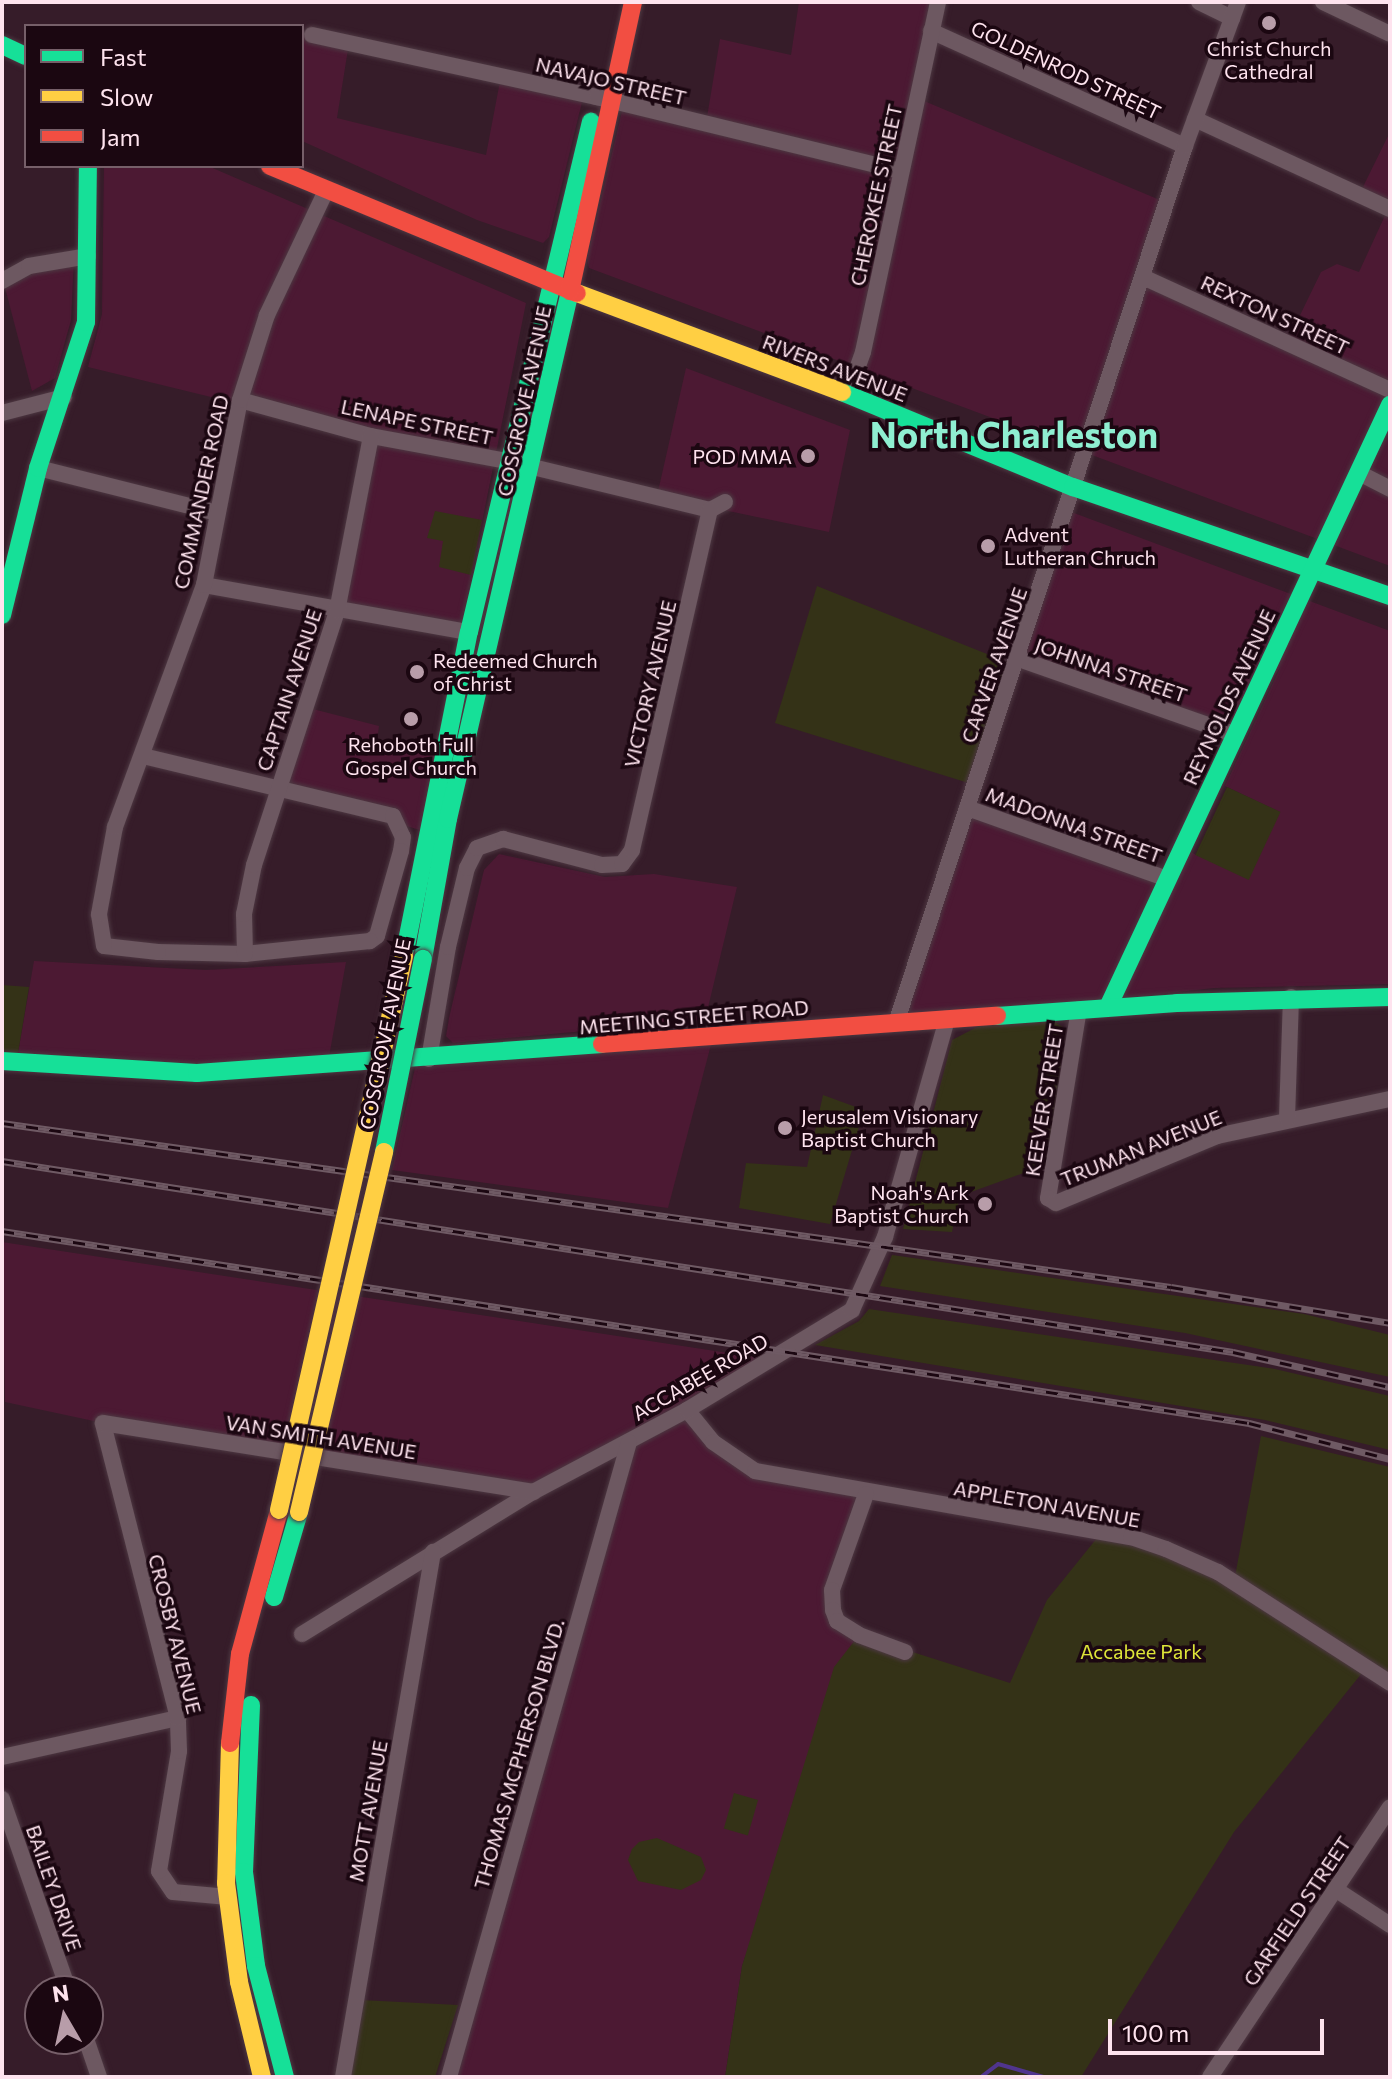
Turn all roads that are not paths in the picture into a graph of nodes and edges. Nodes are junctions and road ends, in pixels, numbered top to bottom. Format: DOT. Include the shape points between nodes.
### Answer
graph roads {
  1 [pos="616,2"];
  2 [pos="633,2"];
  3 [pos="938,2"];
  4 [pos="1199,2"];
  5 [pos="1323,2"];
  6 [pos="1235,10"];
  7 [pos="931,31"];
  8 [pos="1390,34"];
  9 [pos="312,35"];
  10 [pos="2,45"];
  11 [pos="24,55"];
  12 [pos="605,98"];
  13 [pos="1195,119"];
  14 [pos="1185,146"];
  15 [pos="88,168"];
  16 [pos="274,168"];
  17 [pos="901,171"];
  18 [pos="326,191"];
  19 [pos="1390,209"];
  20 [pos="88,256"];
  21 [pos="1143,277"];
  22 [pos="2,281"];
  23 [pos="561,288"];
  24 [pos="1390,390"];
  25 [pos="848,394"];
  26 [pos="64,397"];
  27 [pos="240,400"];
  28 [pos="1390,405"];
  29 [pos="2,413"];
  30 [pos="371,436"];
  31 [pos="512,462"];
  32 [pos="533,467"];
  33 [pos="38,468"];
  34 [pos="1361,474"];
  35 [pos="1073,487"];
  36 [pos="1390,489"];
  37 [pos="717,506"];
  38 [pos="217,513"];
  39 [pos="1314,566"];
  40 [pos="204,585"];
  41 [pos="1390,596"];
  42 [pos="337,611"];
  43 [pos="2,615"];
  44 [pos="469,632"];
  45 [pos="1019,659"];
  46 [pos="1236,735"];
  47 [pos="143,756"];
  48 [pos="278,789"];
  49 [pos="967,808"];
  50 [pos="1167,879"];
  51 [pos="245,954"];
  52 [pos="1291,997"];
  53 [pos="1390,997"];
  54 [pos="1108,1007"];
  55 [pos="1079,1009"];
  56 [pos="947,1019"];
  57 [pos="896,1023"];
  58 [pos="429,1059"];
  59 [pos="2,1061"];
  60 [pos="1390,1099"];
  61 [pos="1287,1118"];
  62 [pos="1048,1198"];
  63 [pos="687,1410"];
  64 [pos="103,1423"];
  65 [pos="629,1442"];
  66 [pos="533,1492"];
  67 [pos="866,1494"];
  68 [pos="433,1552"];
  69 [pos="302,1634"];
  70 [pos="905,1652"];
  71 [pos="1390,1683"];
  72 [pos="178,1718"];
  73 [pos="2,1757"];
  74 [pos="2,1799"];
  75 [pos="1390,1807"];
  76 [pos="1335,1889"];
  77 [pos="228,1897"];
  78 [pos="1390,1925"];
  79 [pos="63,1975"];
  80 [pos="91,2055"];
  81 [pos="99,2077"];
  82 [pos="262,2077"];
  83 [pos="285,2077"];
  84 [pos="343,2077"];
  85 [pos="449,2077"];
  86 [pos="1210,2077"];
  1 -- 12 [label="main road, COSGROVE AVENUE"];
  2 -- 12 [label="main road, COSGROVE AVENUE"];
  3 -- 7 [label="street, CHEROKEE STREET"];
  4 -- 6 [label="street"];
  5 -- 8 [label="street"];
  6 -- 13 [label="street, CARVER AVENUE"];
  7 -- 14 [label="street, GOLDENROD STREET"];
  7 -- 17 [label="street, CHEROKEE STREET"];
  9 -- 12 [label="street, NAVAJO STREET"];
  10 -- 11 [label="main road"];
  12 -- 17 [label="street, NAVAJO STREET"];
  12 -- 23 [label="main road, COSGROVE AVENUE"];
  13 -- 14 [label="street, CARVER AVENUE"];
  13 -- 19 [label="street"];
  14 -- 21 [label="street, CARVER AVENUE"];
  15 -- 20 [label="main road"];
  16 -- 18 [label="main road, RIVERS AVENUE"];
  17 -- 25 [label="street, CHEROKEE STREET" via="863,352"];
  18 -- 23 [label="main road, RIVERS AVENUE"];
  18 -- 27 [label="street, COMMANDER ROAD" via="267,315"];
  20 -- 22 [label="street" via="29,266"];
  20 -- 26 [label="main road" via="86,322"];
  21 -- 24 [label="street, REXTON STREET"];
  21 -- 35 [label="street, CARVER AVENUE"];
  23 -- 25 [label="main road, RIVERS AVENUE"];
  23 -- 31 [label="main road, COSGROVE AVENUE"];
  23 -- 32 [label="main road, COSGROVE AVENUE"];
  25 -- 35 [label="main road, RIVERS AVENUE"];
  26 -- 29 [label="street"];
  26 -- 33 [label="main road"];
  27 -- 30 [label="street, LENAPE STREET"];
  27 -- 38 [label="street, COMMANDER ROAD"];
  28 -- 34 [label="main road, REYNOLDS AVENUE"];
  30 -- 31 [label="street, LENAPE STREET"];
  30 -- 42 [label="street, CAPTAIN AVENUE"];
  31 -- 32 [label="street, LENAPE STREET"];
  31 -- 44 [label="main road, COSGROVE AVENUE"];
  32 -- 37 [label="street, LENAPE STREET"];
  32 -- 83 [label="main road, COSGROVE AVENUE, bridge" via="448,819 384,1153 299,1512 258,1652 247,1749 244,1872 256,1966"];
  33 -- 38 [label="street"];
  33 -- 43 [label="main road"];
  34 -- 36 [label="street"];
  34 -- 39 [label="main road, REYNOLDS AVENUE"];
  35 -- 39 [label="main road, RIVERS AVENUE"];
  35 -- 45 [label="street, CARVER AVENUE"];
  37 -- 58 [label="street, VICTORY AVENUE" via="632,850 622,864 602,865 503,839 477,848 448,947"];
  38 -- 40 [label="street, COMMANDER ROAD"];
  39 -- 41 [label="main road, RIVERS AVENUE"];
  39 -- 46 [label="main road, REYNOLDS AVENUE"];
  40 -- 42 [label="street"];
  40 -- 47 [label="street, COMMANDER ROAD"];
  42 -- 44 [label="street"];
  42 -- 48 [label="street, CAPTAIN AVENUE"];
  44 -- 77 [label="main road, COSGROVE AVENUE, bridge" via="404,956 279,1510 240,1654 230,1739"];
  45 -- 46 [label="street, JOHNNA STREET"];
  45 -- 49 [label="street, CARVER AVENUE"];
  46 -- 50 [label="main road, REYNOLDS AVENUE"];
  47 -- 48 [label="street"];
  47 -- 51 [label="street, COMMANDER ROAD" via="115,827 99,914 104,946"];
  48 -- 51 [label="street, CAPTAIN AVENUE" via="251,877 244,914"];
  48 -- 51 [label="street" via="393,816 403,837 401,851 382,929 370,941"];
  49 -- 50 [label="street, MADONNA STREET"];
  49 -- 57 [label="street, CARVER AVENUE"];
  50 -- 54 [label="main road, REYNOLDS AVENUE"];
  52 -- 53 [label="main road, MEETING STREET ROAD"];
  52 -- 54 [label="main road, MEETING STREET ROAD"];
  52 -- 61 [label="street"];
  54 -- 55 [label="main road, MEETING STREET ROAD"];
  55 -- 56 [label="main road, MEETING STREET ROAD"];
  55 -- 62 [label="street, KEEVER STREET"];
  56 -- 57 [label="main road, MEETING STREET ROAD"];
  56 -- 63 [label="street, ACCABEE ROAD" via="885,1237 862,1295 852,1310 818,1333"];
  57 -- 58 [label="main road, MEETING STREET ROAD"];
  58 -- 59 [label="main road, MEETING STREET ROAD" via="197,1073"];
  60 -- 61 [label="street, TRUMAN AVENUE"];
  61 -- 62 [label="street, TRUMAN AVENUE" via="1217,1136 1071,1199 1056,1203"];
  63 -- 65 [label="street, ACCABEE ROAD"];
  63 -- 67 [label="street, APPLETON AVENUE" via="713,1442 755,1471"];
  64 -- 66 [label="street, VAN SMITH AVENUE"];
  64 -- 72 [label="street, CROSBY AVENUE"];
  65 -- 66 [label="street, ACCABEE ROAD"];
  65 -- 85 [label="street, THOMAS MCPHERSON BLVD."];
  66 -- 68 [label="street, ACCABEE ROAD"];
  67 -- 70 [label="street" via="832,1590 833,1610 837,1621 859,1635"];
  67 -- 71 [label="street, APPLETON AVENUE" via="1131,1537 1166,1549 1218,1572"];
  68 -- 69 [label="street, ACCABEE ROAD"];
  68 -- 84 [label="street, MOTT AVENUE"];
  72 -- 73 [label="street"];
  72 -- 77 [label="street, CROSBY AVENUE" via="179,1751 159,1871 173,1892"];
  74 -- 79 [label="street, BAILEY DRIVE"];
  75 -- 76 [label="street, GARFIELD STREET"];
  76 -- 78 [label="street"];
  76 -- 86 [label="street, GARFIELD STREET"];
  77 -- 82 [label="main road, COSGROVE AVENUE" via="239,1982"];
  80 -- 81 [label="street"];
}
